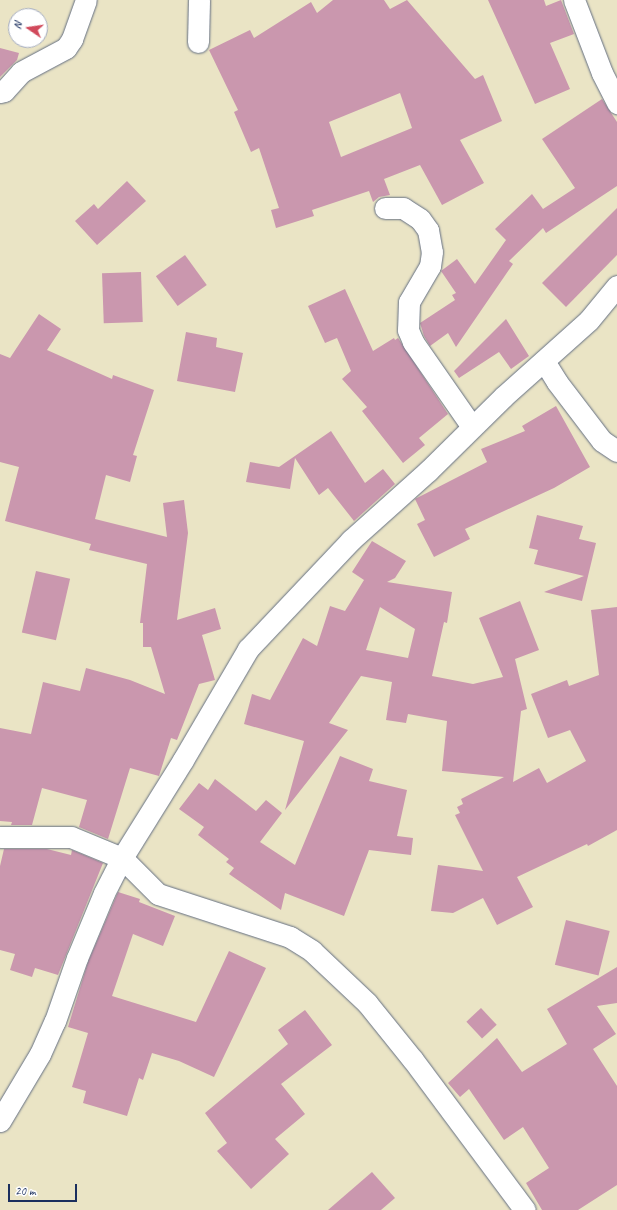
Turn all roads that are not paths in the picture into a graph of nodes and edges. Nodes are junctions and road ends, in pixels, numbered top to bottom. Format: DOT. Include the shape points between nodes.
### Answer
graph roads {
  1 [pos="86,0"];
  2 [pos="199,0"];
  3 [pos="574,0"];
  4 [pos="198,42"];
  5 [pos="0,92"];
  6 [pos="617,103"];
  7 [pos="385,208"];
  8 [pos="617,286"];
  9 [pos="544,361"];
  10 [pos="472,427"];
  11 [pos="617,452"];
  12 [pos="0,837"];
  13 [pos="122,858"];
  14 [pos="0,1121"];
  15 [pos="525,1210"];
  1 -- 5 [label="street" via="72,39 66,48 21,72 4,91"];
  2 -- 4 [label="street"];
  3 -- 6 [label="street" via="602,73"];
  7 -- 10 [label="street" via="407,210 420,219 428,230 432,252 430,266 409,302 408,330 413,342"];
  8 -- 9 [label="street" via="589,320"];
  9 -- 10 [label="street"];
  9 -- 11 [label="street" via="602,441"];
  10 -- 13 [label="street" via="428,471 351,540 248,649"];
  12 -- 13 [label="street" via="70,837"];
  13 -- 14 [label="street" via="76,958 55,1021 40,1054"];
  13 -- 15 [label="street" via="158,894 290,937 336,971 367,1003 413,1060"];
}
